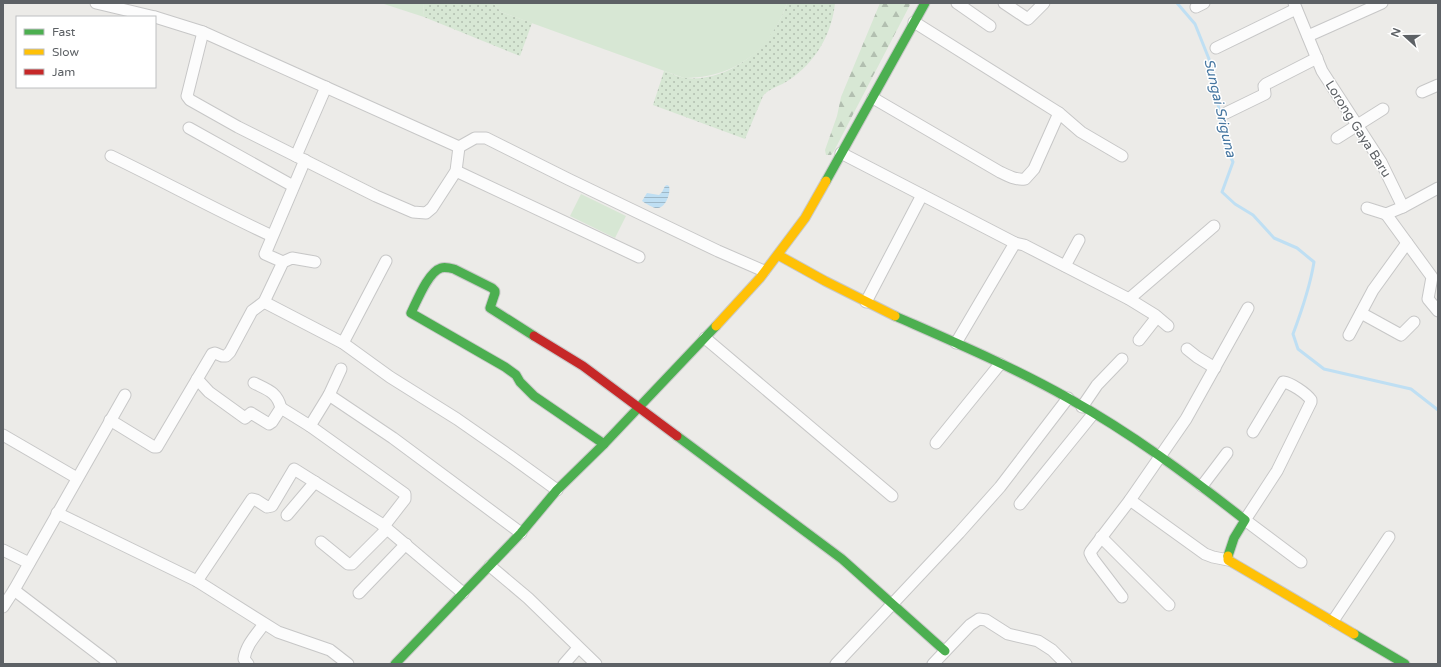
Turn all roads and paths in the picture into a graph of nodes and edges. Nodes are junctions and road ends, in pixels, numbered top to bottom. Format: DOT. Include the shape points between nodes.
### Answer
graph roads {
  1 [pos="96,3"];
  2 [pos="925,3"];
  3 [pos="957,3"];
  4 [pos="1004,3"];
  5 [pos="1044,3"];
  6 [pos="1382,3"];
  7 [pos="1295,6"];
  8 [pos="151,16"];
  9 [pos="156,17"];
  10 [pos="914,22"];
  11 [pos="990,26"];
  12 [pos="203,32"];
  13 [pos="1308,36"];
  14 [pos="1216,48"];
  15 [pos="1317,58"];
  16 [pos="1438,85"];
  17 [pos="326,87"];
  18 [pos="1422,92"];
  19 [pos="873,98"];
  20 [pos="1383,109"];
  21 [pos="1059,113"];
  22 [pos="1226,113"];
  23 [pos="1357,125"];
  24 [pos="189,128"];
  25 [pos="1337,138"];
  26 [pos="459,147"];
  27 [pos="841,153"];
  28 [pos="111,156"];
  29 [pos="1122,156"];
  30 [pos="300,158"];
  31 [pos="456,171"];
  32 [pos="293,186"];
  33 [pos="1438,188"];
  34 [pos="922,195"];
  35 [pos="1402,207"];
  36 [pos="1367,208"];
  37 [pos="1386,214"];
  38 [pos="1214,226"];
  39 [pos="272,236"];
  40 [pos="1079,240"];
  41 [pos="1015,242"];
  42 [pos="1407,243"];
  43 [pos="778,255"];
  44 [pos="639,257"];
  45 [pos="386,261"];
  46 [pos="284,262"];
  47 [pos="315,262"];
  48 [pos="1065,266"];
  49 [pos="764,271"];
  50 [pos="1129,299"];
  51 [pos="264,302"];
  52 [pos="866,302"];
  53 [pos="1248,308"];
  54 [pos="1438,311"];
  55 [pos="1361,313"];
  56 [pos="1157,317"];
  57 [pos="1414,322"];
  58 [pos="1168,326"];
  59 [pos="1349,335"];
  60 [pos="705,338"];
  61 [pos="1139,340"];
  62 [pos="343,343"];
  63 [pos="956,343"];
  64 [pos="1187,349"];
  65 [pos="1122,359"];
  66 [pos="1000,364"];
  67 [pos="1215,368"];
  68 [pos="341,369"];
  69 [pos="197,379"];
  70 [pos="254,383"];
  71 [pos="125,395"];
  72 [pos="329,396"];
  73 [pos="1068,398"];
  74 [pos="1082,407"];
  75 [pos="281,408"];
  76 [pos="638,408"];
  77 [pos="1093,414"];
  78 [pos="110,420"];
  79 [pos="310,426"];
  80 [pos="1253,432"];
  81 [pos="3,435"];
  82 [pos="936,443"];
  83 [pos="604,444"];
  84 [pos="1227,453"];
  85 [pos="1161,456"];
  86 [pos="77,478"];
  87 [pos="315,482"];
  88 [pos="1202,486"];
  89 [pos="557,490"];
  90 [pos="892,496"];
  91 [pos="1130,500"];
  92 [pos="1020,504"];
  93 [pos="57,513"];
  94 [pos="287,515"];
  95 [pos="1245,520"];
  96 [pos="386,528"];
  97 [pos="521,533"];
  98 [pos="1389,536"];
  99 [pos="1101,537"];
  100 [pos="321,542"];
  101 [pos="406,544"];
  102 [pos="3,550"];
  103 [pos="1228,560"];
  104 [pos="1301,562"];
  105 [pos="28,563"];
  106 [pos="490,566"];
  107 [pos="197,581"];
  108 [pos="359,593"];
  109 [pos="463,593"];
  110 [pos="1122,597"];
  111 [pos="7,598"];
  112 [pos="892,604"];
  113 [pos="1169,605"];
  114 [pos="1333,621"];
  115 [pos="264,624"];
  116 [pos="578,648"];
  117 [pos="945,651"];
  118 [pos="1060,662"];
  119 [pos="111,664"];
  120 [pos="248,664"];
  121 [pos="348,664"];
  122 [pos="395,664"];
  123 [pos="564,664"];
  124 [pos="596,664"];
  125 [pos="836,664"];
  126 [pos="933,664"];
  127 [pos="1405,664"];
  1 -- 8 [label="street"];
  2 -- 10 [label="street"];
  3 -- 11 [label="street"];
  4 -- 5 [label="street" via="1028,19"];
  6 -- 13 [label="street"];
  7 -- 13 [label="street, Lorong Gaya Baru"];
  7 -- 14 [label="street"];
  9 -- 12 [label="street"];
  10 -- 19 [label="street"];
  10 -- 21 [label="street"];
  12 -- 17 [label="street"];
  12 -- 30 [label="street" via="187,96 190,100"];
  13 -- 15 [label="street, Lorong Gaya Baru"];
  15 -- 22 [label="street" via="1266,84 1265,94"];
  15 -- 23 [label="street, Lorong Gaya Baru" via="1322,71"];
  16 -- 18 [label="street"];
  17 -- 26 [label="street"];
  17 -- 30 [label="street"];
  19 -- 21 [label="street" via="1019,180 1025,179 1034,169"];
  19 -- 27 [label="street"];
  20 -- 23 [label="street"];
  21 -- 29 [label="street" via="1080,132"];
  23 -- 25 [label="street"];
  23 -- 35 [label="street, Lorong Gaya Baru" via="1381,162"];
  24 -- 32 [label="street"];
  26 -- 31 [label="street"];
  26 -- 49 [label="street" via="475,138 486,138"];
  27 -- 34 [label="street"];
  27 -- 43 [label="street" via="805,218"];
  28 -- 39 [label="street"];
  30 -- 31 [label="street" via="376,196 413,212 422,213 432,208"];
  30 -- 32 [label="street"];
  31 -- 44 [label="street"];
  32 -- 39 [label="street"];
  33 -- 35 [label="street"];
  34 -- 41 [label="street"];
  34 -- 52 [label="street"];
  35 -- 37 [label="street"];
  36 -- 37 [label="street"];
  37 -- 42 [label="street"];
  38 -- 50 [label="street"];
  39 -- 46 [label="street" via="265,254"];
  40 -- 48 [label="street"];
  41 -- 48 [label="street"];
  41 -- 63 [label="street"];
  42 -- 54 [label="street" via="1432,277 1428,299"];
  42 -- 55 [label="street" via="1373,290"];
  43 -- 49 [label="street"];
  43 -- 52 [label="street"];
  45 -- 62 [label="street"];
  46 -- 47 [label="street" via="292,258"];
  46 -- 51 [label="street"];
  48 -- 50 [label="street"];
  49 -- 60 [label="street"];
  50 -- 56 [label="street"];
  51 -- 62 [label="street"];
  51 -- 69 [label="street" via="252,311 226,356 212,354"];
  52 -- 63 [label="street"];
  53 -- 67 [label="street"];
  55 -- 57 [label="street" via="1400,335"];
  55 -- 59 [label="street"];
  56 -- 58 [label="street"];
  56 -- 61 [label="street"];
  60 -- 76 [label="street"];
  60 -- 90 [label="street"];
  62 -- 89 [label="street"];
  63 -- 66 [label="street"];
  64 -- 67 [label="street"];
  65 -- 74 [label="street" via="1097,385"];
  66 -- 73 [label="street"];
  66 -- 82 [label="street"];
  67 -- 85 [label="street"];
  68 -- 72 [label="street"];
  69 -- 75 [label="street" via="209,392 244,418 251,413 269,424"];
  69 -- 78 [label="street" via="156,447"];
  70 -- 75 [label="street" via="276,395"];
  71 -- 78 [label="street"];
  72 -- 79 [label="street"];
  72 -- 97 [label="street" via="393,438"];
  73 -- 74 [label="street"];
  73 -- 112 [label="street" via="1000,487"];
  74 -- 77 [label="street"];
  75 -- 79 [label="street"];
  76 -- 83 [label="street"];
  76 -- 83 [label="street" via="584,366 492,310 490,305 496,294 492,288 448,267 435,272 411,313 506,367 534,396"];
  76 -- 112 [label="street" via="842,559"];
  77 -- 85 [label="street"];
  77 -- 92 [label="street"];
  78 -- 86 [label="street"];
  79 -- 96 [label="street" via="405,494 405,499"];
  80 -- 95 [label="street" via="1283,382 1298,389 1311,400 1277,471"];
  81 -- 86 [label="street"];
  83 -- 89 [label="street"];
  84 -- 88 [label="street"];
  85 -- 88 [label="street"];
  85 -- 91 [label="street"];
  86 -- 93 [label="street"];
  87 -- 94 [label="street"];
  87 -- 96 [label="street"];
  87 -- 107 [label="street" via="294,469 272,506 267,507 252,499"];
  88 -- 95 [label="street"];
  89 -- 97 [label="street"];
  91 -- 99 [label="street"];
  91 -- 103 [label="street" via="1206,554"];
  93 -- 105 [label="street"];
  93 -- 107 [label="street"];
  95 -- 103 [label="street" via="1228,550"];
  95 -- 104 [label="street"];
  96 -- 100 [label="street" via="352,564 348,564"];
  96 -- 101 [label="street"];
  97 -- 106 [label="street"];
  98 -- 114 [label="street"];
  99 -- 110 [label="street" via="1090,553"];
  99 -- 113 [label="street"];
  101 -- 108 [label="street"];
  101 -- 109 [label="street"];
  102 -- 105 [label="street"];
  103 -- 114 [label="street"];
  105 -- 111 [label="street"];
  106 -- 109 [label="street"];
  106 -- 116 [label="street" via="528,598"];
  107 -- 115 [label="street"];
  109 -- 122 [label="street"];
  111 -- 119 [label="street"];
  112 -- 117 [label="street"];
  112 -- 125 [label="street"];
  114 -- 127 [label="street"];
  115 -- 120 [label="street" via="244,654 244,660"];
  115 -- 121 [label="street" via="278,632 330,650"];
  116 -- 123 [label="street"];
  116 -- 124 [label="street"];
  117 -- 118 [label="street" via="970,625 980,619 1008,634 1038,641 1052,650"];
  117 -- 126 [label="street"];
}
